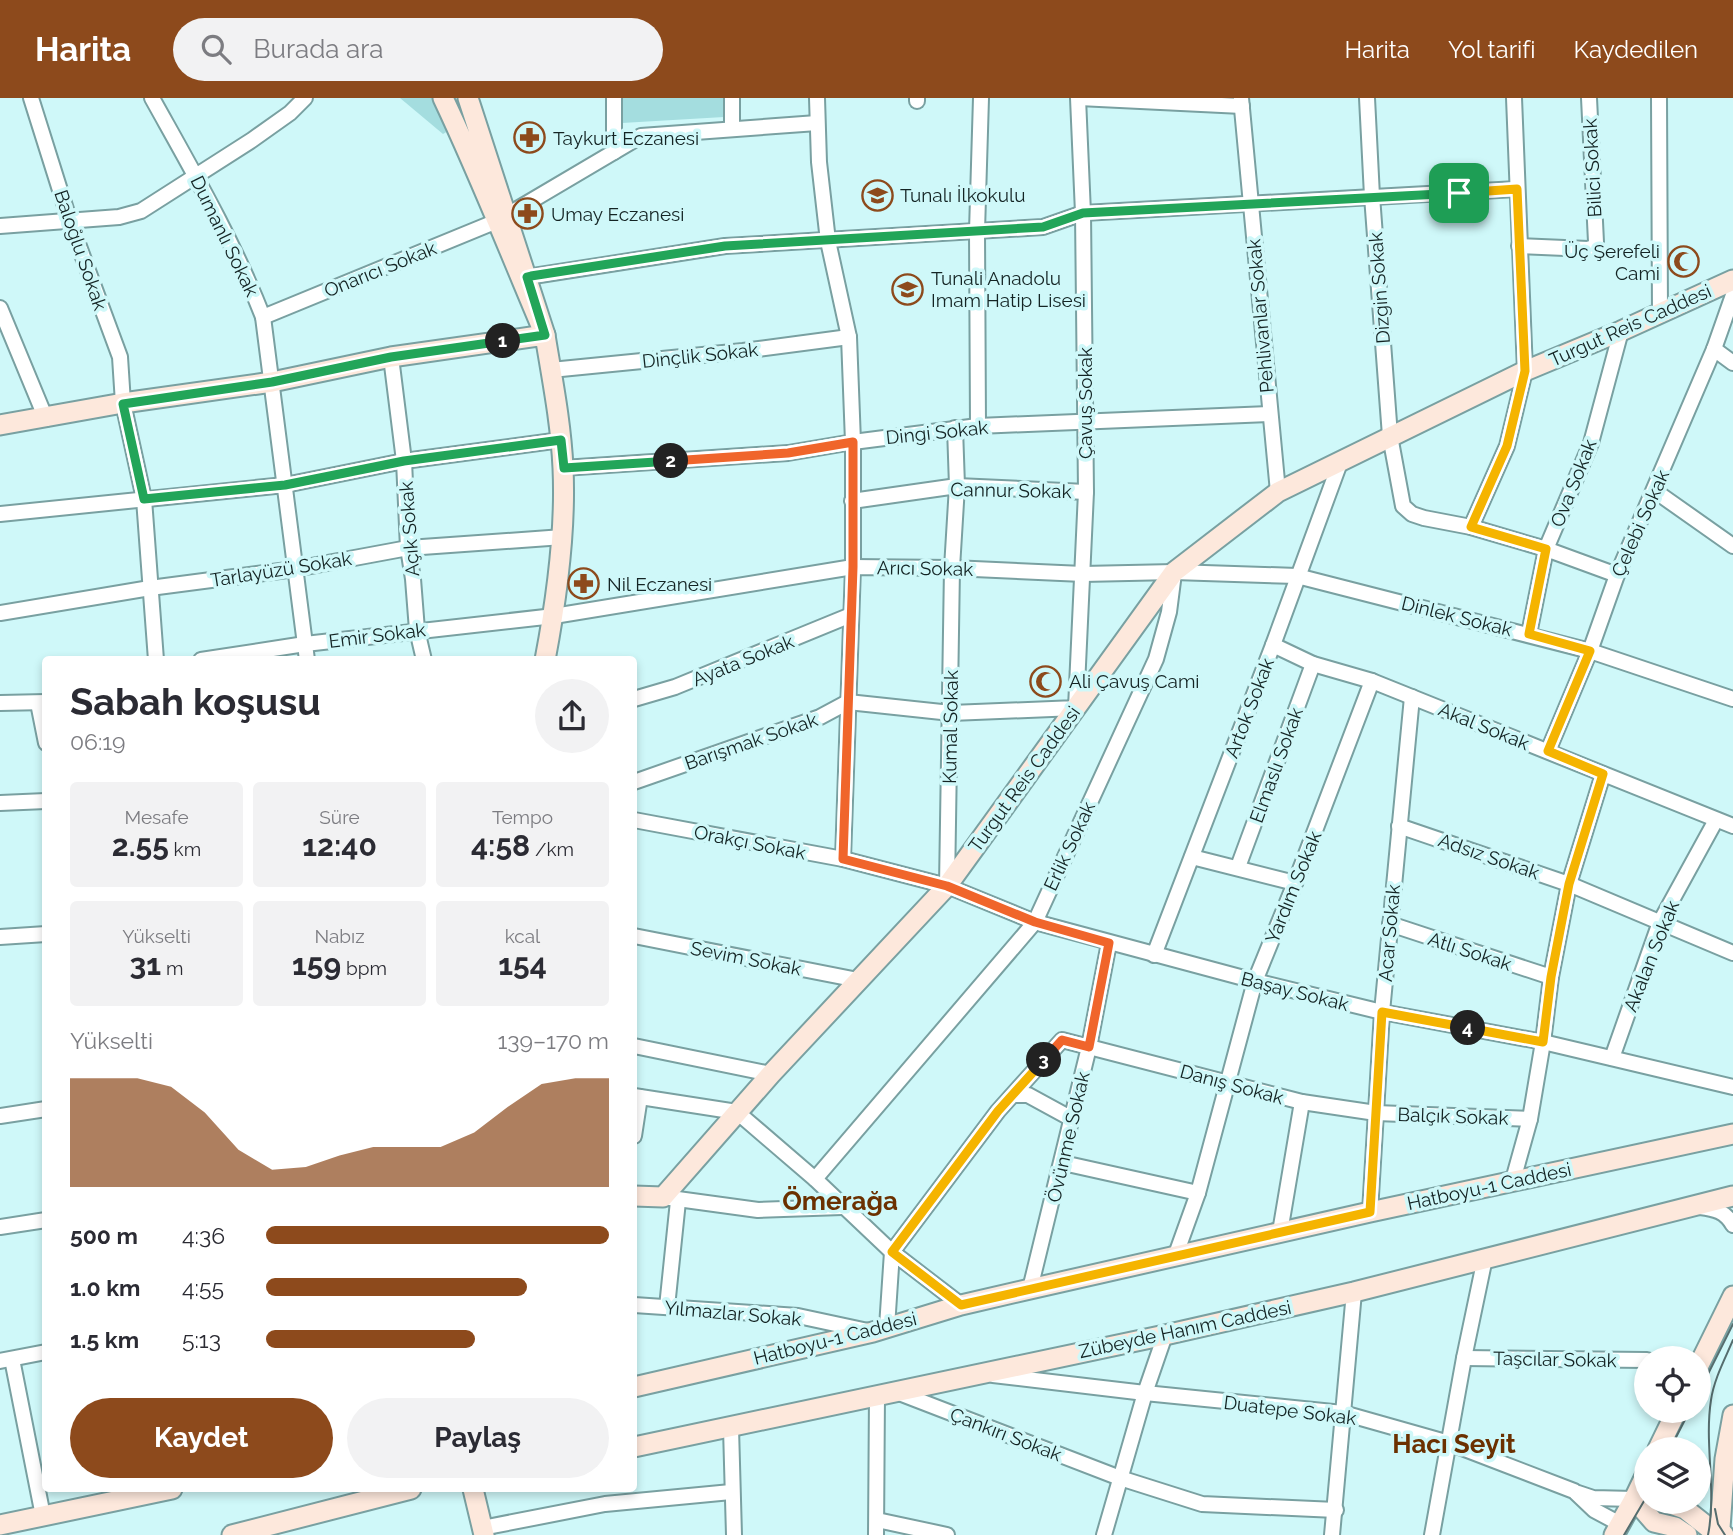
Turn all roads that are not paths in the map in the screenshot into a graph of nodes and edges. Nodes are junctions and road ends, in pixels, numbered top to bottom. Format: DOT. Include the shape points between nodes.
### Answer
graph roads {
  1 [pos="31,98"];
  2 [pos="152,98"];
  3 [pos="305,98"];
  4 [pos="443,98"];
  5 [pos="468,98"];
  6 [pos="614,98"];
  7 [pos="732,98"];
  8 [pos="817,98"];
  9 [pos="981,98"];
  10 [pos="1079,98"];
  11 [pos="1367,98"];
  12 [pos="1514,98"];
  13 [pos="1589,98"];
  14 [pos="1659,98"];
  15 [pos="1242,102"];
  16 [pos="817,123"];
  17 [pos="732,128"];
  18 [pos="614,152"];
  19 [pos="197,177"];
  20 [pos="1517,189"];
  21 [pos="1372,196"];
  22 [pos="1251,205"];
  23 [pos="1083,213"];
  24 [pos="502,218"];
  25 [pos="70,222"];
  26 [pos="0,226"];
  27 [pos="976,231"];
  28 [pos="828,241"];
  29 [pos="1519,246"];
  30 [pos="527,277"];
  31 [pos="1733,280"];
  32 [pos="1733,295"];
  33 [pos="0,307"];
  34 [pos="1660,313"];
  35 [pos="263,317"];
  36 [pos="1621,331"];
  37 [pos="545,335"];
  38 [pos="849,337"];
  39 [pos="1714,349"];
  40 [pos="391,357"];
  41 [pos="1733,363"];
  42 [pos="551,370"];
  43 [pos="1525,371"];
  44 [pos="272,382"];
  45 [pos="123,404"];
  46 [pos="1269,414"];
  47 [pos="46,418"];
  48 [pos="1086,422"];
  49 [pos="0,425"];
  50 [pos="978,426"];
  51 [pos="955,428"];
  52 [pos="1390,436"];
  53 [pos="561,440"];
  54 [pos="853,442"];
  55 [pos="1340,460"];
  56 [pos="404,461"];
  57 [pos="564,468"];
  58 [pos="285,485"];
  59 [pos="957,485"];
  60 [pos="1655,491"];
  61 [pos="1086,492"];
  62 [pos="1278,492"];
  63 [pos="144,499"];
  64 [pos="852,501"];
  65 [pos="0,514"];
  66 [pos="1471,527"];
  67 [pos="563,537"];
  68 [pos="1733,545"];
  69 [pos="408,548"];
  70 [pos="1546,549"];
  71 [pos="853,567"];
  72 [pos="952,568"];
  73 [pos="295,569"];
  74 [pos="1174,572"];
  75 [pos="1083,574"];
  76 [pos="1617,575"];
  77 [pos="1297,576"];
  78 [pos="150,588"];
  79 [pos="0,613"];
  80 [pos="851,615"];
  81 [pos="554,616"];
  82 [pos="417,630"];
  83 [pos="1529,634"];
  84 [pos="305,644"];
  85 [pos="1273,645"];
  86 [pos="1590,651"];
  87 [pos="156,656"];
  88 [pos="227,656"];
  89 [pos="306,656"];
  90 [pos="423,656"];
  91 [pos="546,656"];
  92 [pos="1314,664"];
  93 [pos="1372,681"];
  94 [pos="1412,697"];
  95 [pos="637,698"];
  96 [pos="1733,699"];
  97 [pos="848,702"];
  98 [pos="0,703"];
  99 [pos="42,703"];
  100 [pos="1076,708"];
  101 [pos="951,713"];
  102 [pos="1548,751"];
  103 [pos="1603,774"];
  104 [pos="637,781"];
  105 [pos="42,801"];
  106 [pos="0,803"];
  107 [pos="1716,820"];
  108 [pos="637,821"];
  109 [pos="1399,826"];
  110 [pos="1733,827"];
  111 [pos="1192,857"];
  112 [pos="843,859"];
  113 [pos="1238,867"];
  114 [pos="1295,883"];
  115 [pos="1569,884"];
  116 [pos="947,886"];
  117 [pos="1035,922"];
  118 [pos="1660,922"];
  119 [pos="1390,924"];
  120 [pos="42,934"];
  121 [pos="0,937"];
  122 [pos="637,937"];
  123 [pos="1109,943"];
  124 [pos="1733,953"];
  125 [pos="1154,955"];
  126 [pos="1551,977"];
  127 [pos="858,980"];
  128 [pos="1255,981"];
  129 [pos="1382,1012"];
  130 [pos="1543,1042"];
  131 [pos="637,1047"];
  132 [pos="1089,1047"];
  133 [pos="1612,1058"];
  134 [pos="771,1074"];
  135 [pos="1228,1083"];
  136 [pos="1733,1087"];
  137 [pos="1014,1095"];
  138 [pos="637,1096"];
  139 [pos="1302,1102"];
  140 [pos="42,1110"];
  141 [pos="737,1112"];
  142 [pos="1376,1113"];
  143 [pos="0,1116"];
  144 [pos="1072,1119"];
  145 [pos="1530,1119"];
  146 [pos="1733,1134"];
  147 [pos="1063,1163"];
  148 [pos="815,1180"];
  149 [pos="1513,1180"];
  150 [pos="1198,1193"];
  151 [pos="637,1196"];
  152 [pos="1733,1196"];
  153 [pos="671,1199"];
  154 [pos="1691,1206"];
  155 [pos="842,1207"];
  156 [pos="1370,1212"];
  157 [pos="42,1221"];
  158 [pos="1733,1225"];
  159 [pos="0,1227"];
  160 [pos="1280,1232"];
  161 [pos="892,1252"];
  162 [pos="1175,1257"];
  163 [pos="1485,1258"];
  164 [pos="1030,1289"];
  165 [pos="1354,1292"];
  166 [pos="1733,1296"];
  167 [pos="637,1305"];
  168 [pos="961,1305"];
  169 [pos="667,1307"];
  170 [pos="880,1329"];
  171 [pos="1165,1335"];
  172 [pos="1708,1346"];
  173 [pos="42,1353"];
  174 [pos="1464,1358"];
  175 [pos="6,1360"];
  176 [pos="1634,1360"];
  177 [pos="982,1373"];
  178 [pos="637,1386"];
  179 [pos="885,1393"];
  180 [pos="1145,1394"];
  181 [pos="1343,1413"];
  182 [pos="1733,1415"];
  183 [pos="731,1428"];
  184 [pos="1449,1443"];
  185 [pos="637,1446"];
  186 [pos="1120,1478"];
  187 [pos="1574,1491"];
  188 [pos="158,1492"];
  189 [pos="399,1492"];
  190 [pos="474,1492"];
  191 [pos="731,1492"];
  192 [pos="1634,1498"];
  193 [pos="1634,1506"];
  194 [pos="1336,1510"];
  195 [pos="1647,1514"];
  196 [pos="1691,1514"];
  197 [pos="43,1516"];
  198 [pos="0,1525"];
  199 [pos="1667,1527"];
  200 [pos="876,1528"];
  201 [pos="1617,1529"];
  202 [pos="483,1532"];
  203 [pos="238,1534"];
  204 [pos="1108,1534"];
  205 [pos="734,1535"];
  206 [pos="947,1535"];
  207 [pos="1332,1535"];
  208 [pos="1432,1535"];
  209 [pos="1687,1535"];
  210 [pos="1723,1535"];
  1 -- 25 [label="street, Baloğlu Sokak"];
  2 -- 19 [label="street, Dumanlı Sokak"];
  3 -- 19 [label="street"];
  4 -- 24 [label="main road"];
  5 -- 24 [label="main road"];
  6 -- 18 [label="street"];
  7 -- 17 [label="street"];
  8 -- 16 [label="street"];
  9 -- 27 [label="street"];
  10 -- 15 [label="street"];
  10 -- 23 [label="street, Çavuş Sokak"];
  11 -- 21 [label="street, Dizgin Sokak"];
  12 -- 20 [label="street"];
  13 -- 29 [label="street, Bilici Sokak" via="1594,247"];
  14 -- 34 [label="street"];
  15 -- 22 [label="street, Pehlivanlar Sokak"];
  16 -- 17 [label="street, Onarıcı Sokak"];
  16 -- 28 [label="street"];
  17 -- 18 [label="street, Onarıcı Sokak" via="641,136"];
  18 -- 24 [label="street, Onarıcı Sokak"];
  19 -- 25 [label="street" via="141,211 119,218"];
  19 -- 35 [label="street, Dumanlı Sokak" via="244,268"];
  20 -- 21 [label="street"];
  20 -- 29 [label="street"];
  21 -- 22 [label="street"];
  21 -- 52 [label="street, Dizgin Sokak"];
  22 -- 23 [label="street"];
  22 -- 46 [label="street, Pehlivanlar Sokak"];
  23 -- 27 [label="street" via="1043,227"];
  23 -- 48 [label="street, Çavuş Sokak"];
  24 -- 30 [label="main road"];
  24 -- 35 [label="street, Onarıcı Sokak"];
  24 -- 37 [label="main road"];
  25 -- 26 [label="street"];
  25 -- 45 [label="street, Baloğlu Sokak" via="120,358"];
  27 -- 28 [label="street"];
  27 -- 50 [label="street"];
  28 -- 30 [label="street" via="725,246"];
  28 -- 38 [label="street"];
  29 -- 43 [label="street"];
  30 -- 37 [label="main road"];
  31 -- 34 [label="main road, Turgut Reis Caddesi"];
  32 -- 39 [label="street, Çelebi Sokak"];
  33 -- 47 [label="street"];
  34 -- 36 [label="main road, Turgut Reis Caddesi"];
  35 -- 44 [label="street, Dumanlı Sokak"];
  36 -- 43 [label="main road, Turgut Reis Caddesi"];
  36 -- 70 [label="street, Ova Sokak" via="1591,443"];
  37 -- 40 [label="main road"];
  37 -- 42 [label="main road"];
  38 -- 42 [label="street, Dinçlik Sokak"];
  38 -- 54 [label="street"];
  39 -- 41 [label="street"];
  39 -- 60 [label="street, Çelebi Sokak"];
  40 -- 44 [label="main road"];
  40 -- 56 [label="street, Açık Sokak"];
  42 -- 53 [label="main road"];
  43 -- 52 [label="main road, Turgut Reis Caddesi"];
  43 -- 66 [label="street" via="1507,446"];
  44 -- 45 [label="main road"];
  44 -- 58 [label="street, Dumanlı Sokak"];
  45 -- 47 [label="main road"];
  45 -- 63 [label="street, Baloğlu Sokak"];
  46 -- 48 [label="street, Dingi Sokak"];
  46 -- 62 [label="street, Pehlivanlar Sokak"];
  47 -- 49 [label="main road"];
  48 -- 50 [label="street, Dingi Sokak"];
  48 -- 61 [label="street, Çavuş Sokak"];
  50 -- 51 [label="street, Dingi Sokak"];
  51 -- 54 [label="street, Dingi Sokak"];
  51 -- 59 [label="street, Kumal Sokak"];
  52 -- 55 [label="main road, Turgut Reis Caddesi"];
  52 -- 66 [label="street, Dizgin Sokak" via="1403,506 1424,518"];
  53 -- 56 [label="street"];
  53 -- 57 [label="main road"];
  54 -- 57 [label="street, Dingi Sokak" via="788,453"];
  54 -- 64 [label="street"];
  55 -- 62 [label="main road, Turgut Reis Caddesi"];
  55 -- 77 [label="street, Artok Sokak"];
  56 -- 58 [label="street"];
  56 -- 69 [label="street, Açık Sokak"];
  57 -- 67 [label="main road"];
  58 -- 63 [label="street"];
  58 -- 73 [label="street, Dumanlı Sokak"];
  59 -- 61 [label="street, Cannur Sokak"];
  59 -- 64 [label="street, Cannur Sokak"];
  59 -- 72 [label="street, Kumal Sokak"];
  60 -- 68 [label="street"];
  60 -- 76 [label="street, Çelebi Sokak"];
  61 -- 75 [label="street, Çavuş Sokak"];
  62 -- 74 [label="main road, Turgut Reis Caddesi"];
  63 -- 65 [label="street"];
  63 -- 78 [label="street, Baloğlu Sokak"];
  64 -- 71 [label="street"];
  66 -- 70 [label="street, Dizgin Sokak"];
  67 -- 69 [label="street, Tarlayüzü Sokak"];
  67 -- 81 [label="main road"];
  69 -- 73 [label="street, Tarlayüzü Sokak"];
  69 -- 82 [label="street, Açık Sokak"];
  70 -- 76 [label="street, Dizgin Sokak"];
  70 -- 83 [label="street, Ova Sokak"];
  71 -- 72 [label="street, Arıcı Sokak"];
  71 -- 80 [label="street"];
  71 -- 81 [label="street, Arıcı Sokak"];
  72 -- 75 [label="street, Arıcı Sokak"];
  72 -- 101 [label="street, Kumal Sokak"];
  73 -- 78 [label="street, Tarlayüzü Sokak"];
  73 -- 84 [label="street, Dumanlı Sokak"];
  74 -- 75 [label="street, Arıcı Sokak"];
  74 -- 77 [label="street, Dinlek Sokak"];
  74 -- 100 [label="main road, Turgut Reis Caddesi"];
  74 -- 117 [label="street, Erlik Sokak" via="1156,659"];
  75 -- 100 [label="street, Çavuş Sokak"];
  76 -- 86 [label="street, Çelebi Sokak"];
  77 -- 83 [label="street, Dinlek Sokak"];
  77 -- 85 [label="street, Artok Sokak"];
  78 -- 79 [label="street, Tarlayüzü Sokak"];
  78 -- 87 [label="street, Baloğlu Sokak"];
  80 -- 95 [label="street, Ayata Sokak"];
  80 -- 97 [label="street"];
  81 -- 82 [label="street, Emir Sokak"];
  81 -- 91 [label="main road"];
  82 -- 84 [label="street, Emir Sokak"];
  82 -- 90 [label="street, Açık Sokak"];
  83 -- 86 [label="street, Dinlek Sokak"];
  84 -- 88 [label="street, Emir Sokak"];
  84 -- 89 [label="street, Dumanlı Sokak"];
  85 -- 92 [label="street, Akal Sokak"];
  85 -- 111 [label="street, Artok Sokak"];
  86 -- 96 [label="street, Dinlek Sokak"];
  86 -- 102 [label="street, Çelebi Sokak"];
  92 -- 93 [label="street, Akal Sokak"];
  92 -- 113 [label="street, Elmaslı Sokak"];
  93 -- 94 [label="street, Akal Sokak"];
  93 -- 114 [label="street, Yardım Sokak"];
  94 -- 102 [label="street, Akal Sokak"];
  94 -- 109 [label="street, Acar Sokak"];
  97 -- 101 [label="street"];
  97 -- 104 [label="street, Barışmak Sokak" via="820,717"];
  97 -- 112 [label="street"];
  98 -- 99 [label="street"];
  100 -- 101 [label="street"];
  100 -- 116 [label="main road, Turgut Reis Caddesi"];
  101 -- 116 [label="street, Kumal Sokak"];
  102 -- 103 [label="street, Akal Sokak"];
  103 -- 107 [label="street, Akal Sokak"];
  103 -- 115 [label="street"];
  105 -- 106 [label="street"];
  107 -- 110 [label="street, Akal Sokak"];
  107 -- 118 [label="street, Akalan Sokak"];
  108 -- 112 [label="street, Orakçı Sokak"];
  109 -- 115 [label="street, Adsız Sokak"];
  109 -- 119 [label="street, Acar Sokak"];
  111 -- 113 [label="street"];
  111 -- 125 [label="street, Artok Sokak"];
  112 -- 116 [label="street, Orakçı Sokak"];
  113 -- 114 [label="street"];
  114 -- 128 [label="street, Yardım Sokak"];
  115 -- 118 [label="street, Adsız Sokak"];
  115 -- 126 [label="street"];
  116 -- 117 [label="street, Başay Sokak"];
  116 -- 127 [label="main road, Turgut Reis Caddesi"];
  117 -- 123 [label="street, Başay Sokak"];
  117 -- 148 [label="street, Erlik Sokak"];
  118 -- 124 [label="street, Adsız Sokak"];
  118 -- 133 [label="street, Akalan Sokak"];
  119 -- 126 [label="street, Atlı Sokak"];
  119 -- 129 [label="street, Acar Sokak"];
  120 -- 121 [label="street"];
  122 -- 127 [label="street, Sevim Sokak"];
  123 -- 125 [label="street, Başay Sokak"];
  123 -- 132 [label="street, Övünme Sokak"];
  125 -- 128 [label="street, Başay Sokak"];
  126 -- 130 [label="street"];
  127 -- 134 [label="main road, Turgut Reis Caddesi"];
  128 -- 129 [label="street, Başay Sokak"];
  128 -- 135 [label="street, Yardım Sokak"];
  129 -- 130 [label="street, Başay Sokak"];
  129 -- 142 [label="street, Acar Sokak"];
  130 -- 133 [label="street, Başay Sokak"];
  130 -- 145 [label="street"];
  131 -- 134 [label="street"];
  132 -- 135 [label="street, Danış Sokak"];
  132 -- 137 [label="street, Danış Sokak" via="1062,1040"];
  132 -- 144 [label="street, Övünme Sokak"];
  133 -- 136 [label="street, Başay Sokak"];
  134 -- 141 [label="main road, Turgut Reis Caddesi"];
  135 -- 139 [label="street, Danış Sokak"];
  135 -- 150 [label="street, Yardım Sokak"];
  137 -- 144 [label="street" via="1027,1095"];
  137 -- 161 [label="street"];
  138 -- 141 [label="street"];
  139 -- 142 [label="street, Danış Sokak"];
  139 -- 160 [label="street"];
  140 -- 143 [label="street"];
  141 -- 148 [label="street"];
  141 -- 153 [label="main road, Turgut Reis Caddesi"];
  142 -- 145 [label="street, Balçık Sokak"];
  142 -- 156 [label="street, Acar Sokak"];
  144 -- 147 [label="street, Övünme Sokak"];
  145 -- 149 [label="street"];
  146 -- 149 [label="main road, Hatboyu-1 Caddesi"];
  147 -- 150 [label="street"];
  147 -- 164 [label="street, Övünme Sokak"];
  148 -- 155 [label="street"];
  149 -- 156 [label="main road, Hatboyu-1 Caddesi"];
  150 -- 162 [label="street, Yardım Sokak"];
  151 -- 153 [label="main road"];
  152 -- 154 [label="main road, Zübeyde Hanım Caddesi"];
  153 -- 155 [label="street" via="758,1210"];
  153 -- 169 [label="street"];
  154 -- 158 [label="street" via="1718,1210"];
  154 -- 163 [label="main road, Zübeyde Hanım Caddesi"];
  155 -- 161 [label="street"];
  156 -- 160 [label="main road, Hatboyu-1 Caddesi"];
  157 -- 159 [label="street"];
  160 -- 162 [label="main road, Hatboyu-1 Caddesi"];
  161 -- 168 [label="street"];
  161 -- 170 [label="street"];
  162 -- 164 [label="main road, Hatboyu-1 Caddesi"];
  163 -- 165 [label="main road, Zübeyde Hanım Caddesi"];
  163 -- 174 [label="street"];
  164 -- 168 [label="main road, Hatboyu-1 Caddesi"];
  165 -- 171 [label="main road, Zübeyde Hanım Caddesi"];
  165 -- 181 [label="street"];
  166 -- 172 [label="main road"];
  167 -- 169 [label="street, Yılmazlar Sokak"];
  168 -- 170 [label="main road, Hatboyu-1 Caddesi"];
  169 -- 170 [label="street, Yılmazlar Sokak" via="798,1316"];
  170 -- 178 [label="main road, Hatboyu-1 Caddesi"];
  171 -- 177 [label="main road, Zübeyde Hanım Caddesi"];
  171 -- 180 [label="street"];
  173 -- 175 [label="street"];
  174 -- 176 [label="street, Taşcılar Sokak"];
  174 -- 184 [label="street"];
  175 -- 197 [label="street"];
  177 -- 179 [label="main road, Zübeyde Hanım Caddesi"];
  177 -- 180 [label="street, Duatepe Sokak"];
  179 -- 183 [label="main road, Zübeyde Hanım Caddesi"];
  179 -- 186 [label="street, Çankırı Sokak"];
  179 -- 200 [label="street"];
  180 -- 181 [label="street, Duatepe Sokak"];
  180 -- 186 [label="street"];
  181 -- 184 [label="street, Duatepe Sokak"];
  181 -- 194 [label="street"];
  182 -- 210 [label="main road" via="1725,1459"];
  183 -- 185 [label="main road, Zübeyde Hanım Caddesi"];
  183 -- 191 [label="street"];
  184 -- 187 [label="street, Duatepe Sokak"];
  184 -- 208 [label="street"];
  186 -- 194 [label="street, Çankırı Sokak" via="1202,1504"];
  186 -- 204 [label="street"];
  187 -- 192 [label="street" via="1593,1498"];
  187 -- 201 [label="street, Duatepe Sokak"];
  188 -- 197 [label="main road"];
  189 -- 203 [label="main road"];
  190 -- 202 [label="main road"];
  191 -- 202 [label="street" via="605,1504"];
  191 -- 205 [label="street"];
  193 -- 201 [label="main road"];
  194 -- 207 [label="street"];
  195 -- 199 [label="main road"];
  196 -- 210 [label="main road"];
  197 -- 198 [label="main road"];
  199 -- 201 [label="main road"];
  199 -- 209 [label="main road"];
  200 -- 206 [label="street"];
}
